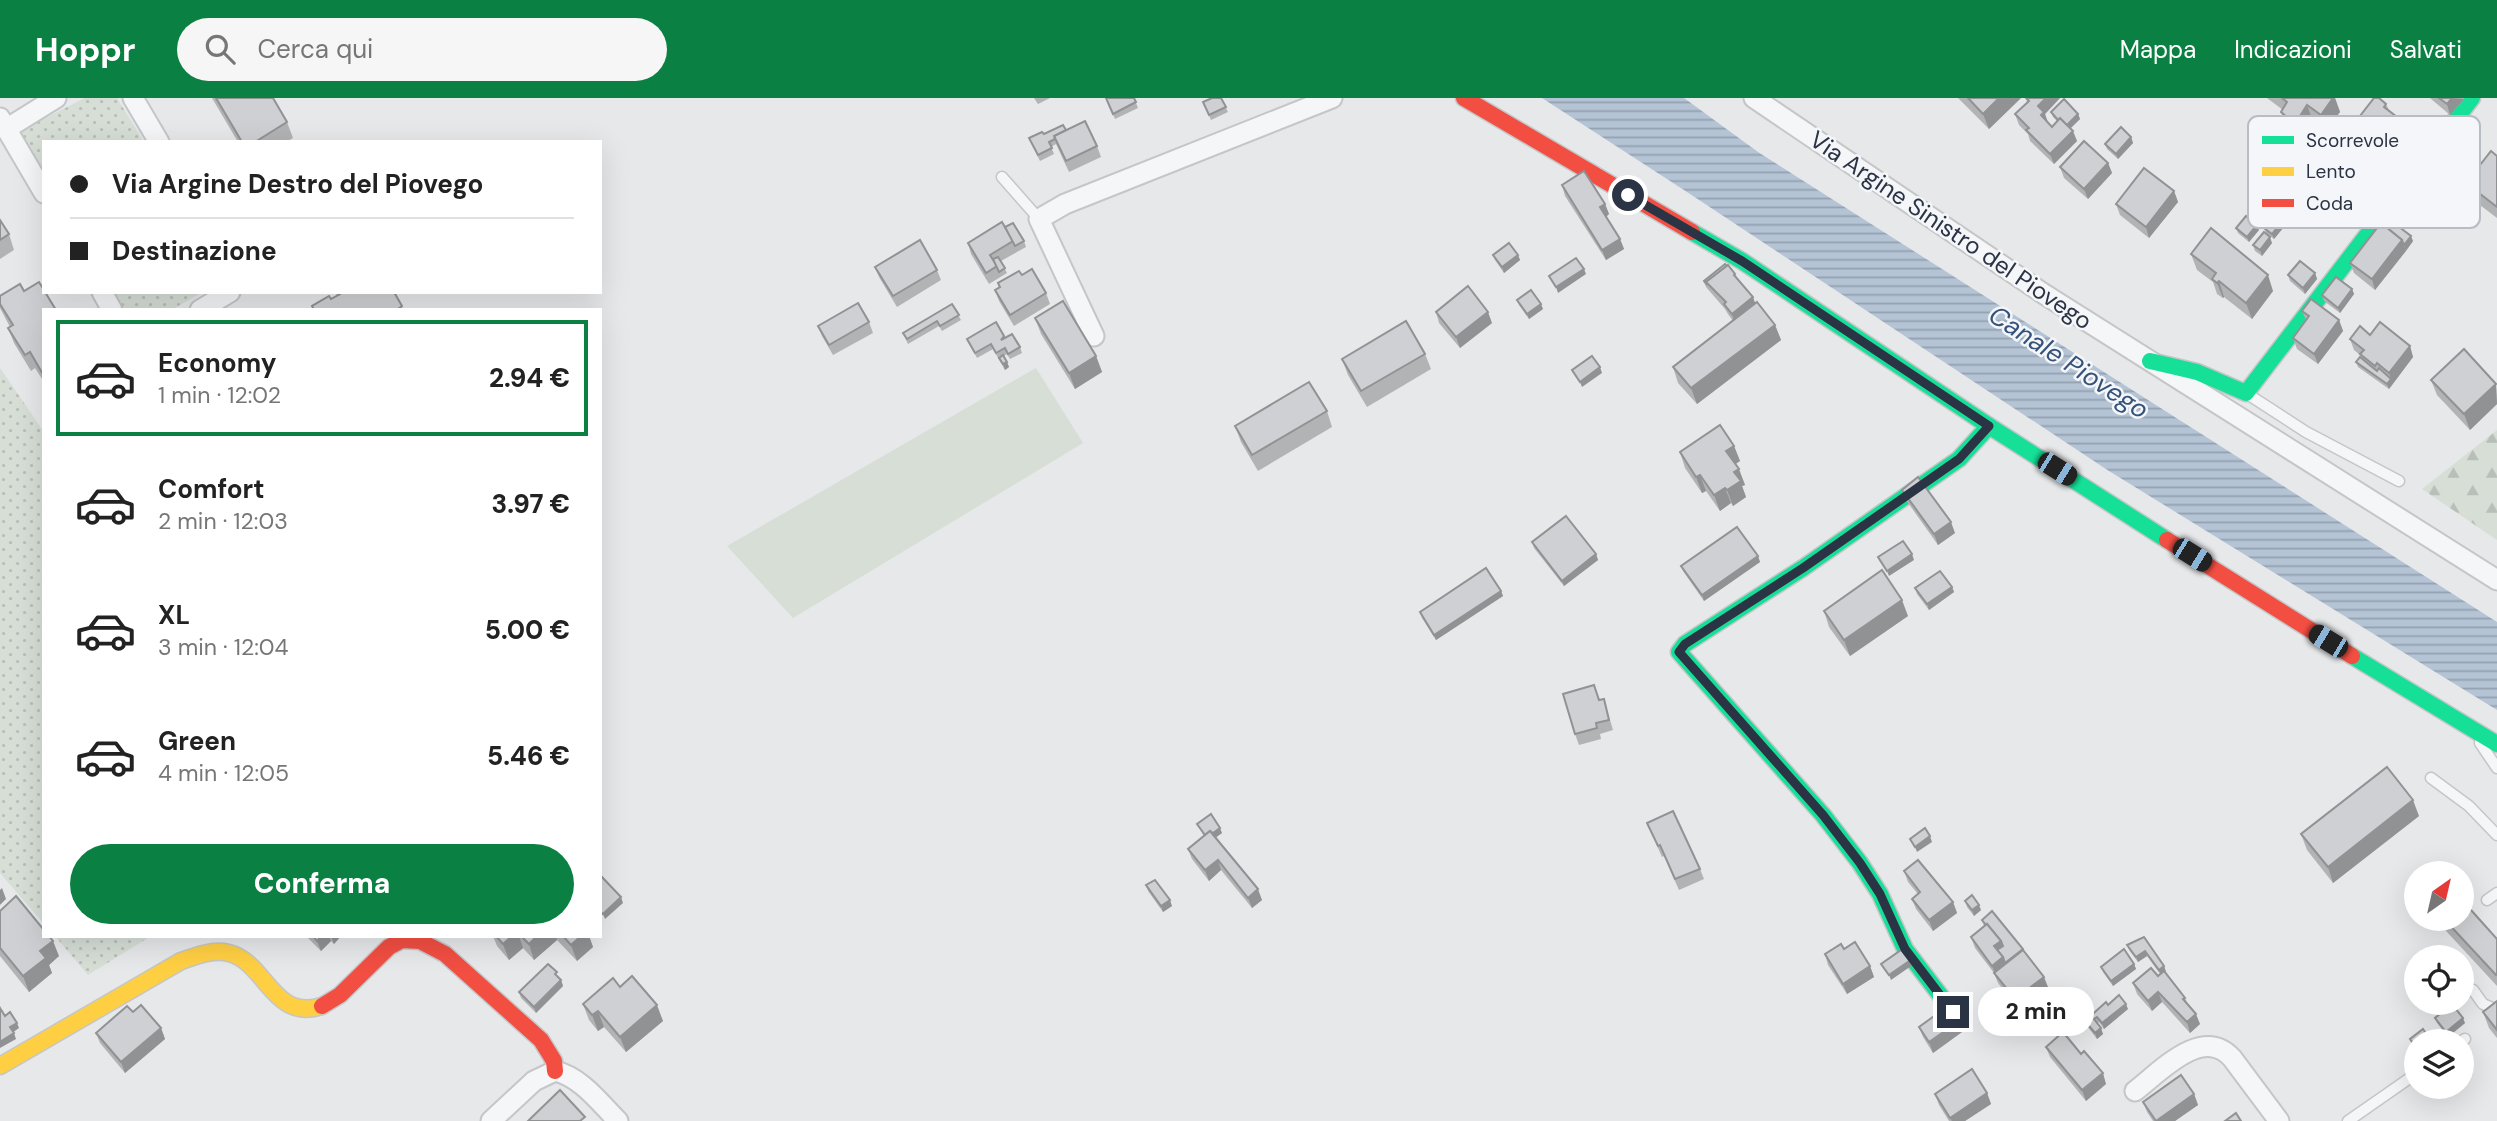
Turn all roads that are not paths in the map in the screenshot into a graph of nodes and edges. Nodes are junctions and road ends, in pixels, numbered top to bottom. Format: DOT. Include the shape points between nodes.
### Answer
graph roads {
  1 [pos="56,98"];
  2 [pos="133,98"];
  3 [pos="1332,98"];
  4 [pos="1464,98"];
  5 [pos="1754,98"];
  6 [pos="2472,98"];
  7 [pos="2458,116"];
  8 [pos="3,123"];
  9 [pos="158,140"];
  10 [pos="1002,177"];
  11 [pos="42,190"];
  12 [pos="1039,219"];
  13 [pos="2372,228"];
  14 [pos="227,294"];
  15 [pos="203,308"];
  16 [pos="1094,336"];
  17 [pos="2150,360"];
  18 [pos="2246,393"];
  19 [pos="1989,426"];
  20 [pos="2399,481"];
  21 [pos="2497,580"];
  22 [pos="2468,725"];
  23 [pos="2497,744"];
  24 [pos="2497,768"];
  25 [pos="2431,778"];
  26 [pos="2497,835"];
  27 [pos="2497,893"];
  28 [pos="2487,900"];
  29 [pos="2474,991"];
  30 [pos="2497,1010"];
  31 [pos="1953,1012"];
  32 [pos="0,1066"];
  33 [pos="555,1072"];
  34 [pos="2404,1082"];
  35 [pos="2135,1091"];
  36 [pos="491,1121"];
  37 [pos="618,1121"];
  38 [pos="2279,1121"];
  39 [pos="2348,1121"];
  1 -- 8 [label="street"];
  2 -- 9 [label="street"];
  3 -- 12 [label="street" via="1065,204"];
  4 -- 19 [label="street" via="1742,261"];
  5 -- 17 [label="street, Via Argine Sinistro del Piovego"];
  6 -- 7 [label="street"];
  8 -- 11 [label="street"];
  10 -- 12 [label="lane"];
  12 -- 16 [label="street"];
  13 -- 18 [label="street"];
  14 -- 15 [label="street"];
  17 -- 18 [label="street, Via Argine Sinistro del Piovego" via="2197,372"];
  17 -- 21 [label="street, Via Argine Sinistro del Piovego"];
  18 -- 20 [label="lane, Via Argine Sinistro del Piovego" via="2305,432"];
  19 -- 22 [label="street" via="2304,627"];
  19 -- 31 [label="street" via="1959,459 1679,652 1860,863 1905,949"];
  22 -- 23 [label="street"];
  22 -- 24 [label="lane"];
  25 -- 26 [label="lane" via="2469,806"];
  27 -- 28 [label="lane"];
  29 -- 30 [label="lane" via="2483,1004"];
  32 -- 33 [label="street" via="181,961 207,951 225,951 242,958 287,1003 310,1009 332,1003 387,948 415,939 445,954 541,1040"];
  33 -- 36 [label="street" via="534,1081"];
  33 -- 37 [label="street" via="582,1085"];
  34 -- 39 [label="lane"];
  35 -- 38 [label="street" via="2194,1047 2216,1046 2232,1058"];
}
